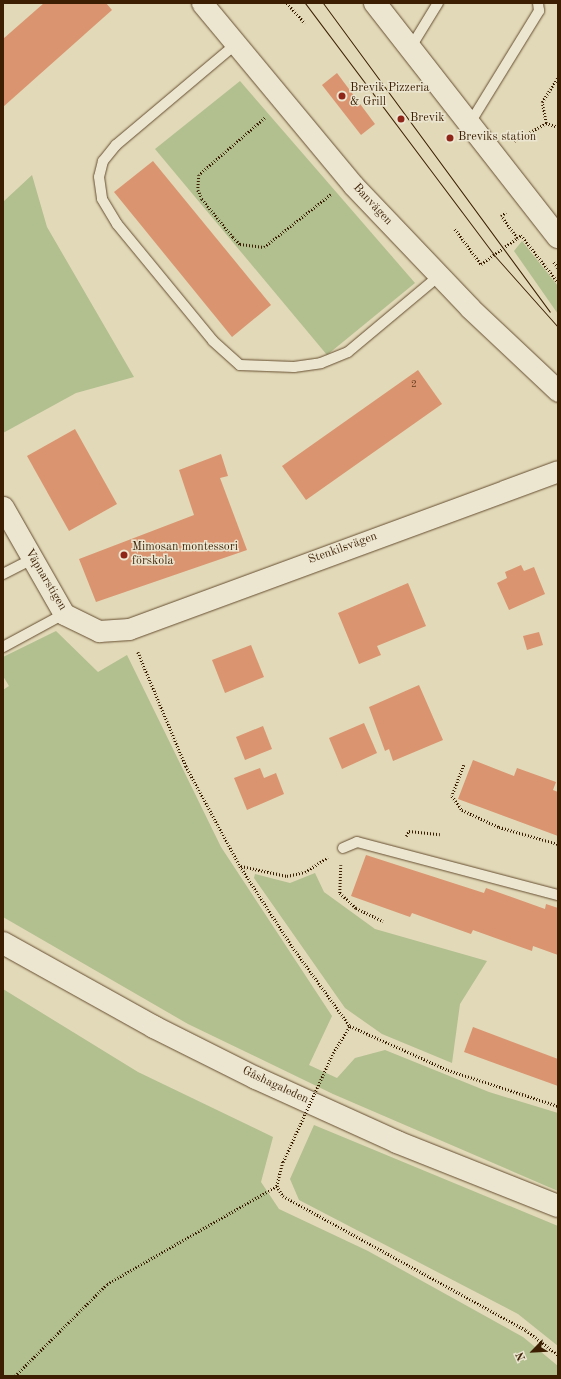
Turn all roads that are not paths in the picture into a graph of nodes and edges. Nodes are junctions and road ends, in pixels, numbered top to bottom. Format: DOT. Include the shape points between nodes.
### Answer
graph roads {
  1 [pos="202,3"];
  2 [pos="375,3"];
  3 [pos="438,3"];
  4 [pos="538,3"];
  5 [pos="236,44"];
  6 [pos="411,48"];
  7 [pos="470,123"];
  8 [pos="558,237"];
  9 [pos="439,276"];
  10 [pos="558,391"];
  11 [pos="558,471"];
  12 [pos="4,512"];
  13 [pos="33,559"];
  14 [pos="3,574"];
  15 [pos="64,614"];
  16 [pos="129,629"];
  17 [pos="3,647"];
  18 [pos="343,848"];
  19 [pos="558,895"];
  20 [pos="3,942"];
  21 [pos="558,1206"];
  1 -- 5 [label="street, Banvägen"];
  2 -- 6 [label="main road"];
  3 -- 6 [label="lane"];
  4 -- 7 [label="lane" via="539,11"];
  5 -- 9 [label="street, Banvägen" via="348,180"];
  5 -- 9 [label="lane" via="116,145 103,161 99,177 102,199 117,224 213,341 240,365 294,367 321,363 348,352"];
  6 -- 7 [label="main road"];
  7 -- 8 [label="main road"];
  9 -- 10 [label="street, Banvägen"];
  11 -- 16 [label="street, Stenkilsvägen"];
  12 -- 13 [label="street, Väpnarstigen"];
  13 -- 14 [label="lane"];
  13 -- 15 [label="street, Väpnarstigen"];
  15 -- 16 [label="street, Väpnarstigen" via="99,631"];
  15 -- 17 [label="lane"];
  18 -- 19 [label="lane" via="357,842"];
  20 -- 21 [label="main road, Gåshagaleden" via="154,1027 256,1078 397,1142"];
}
